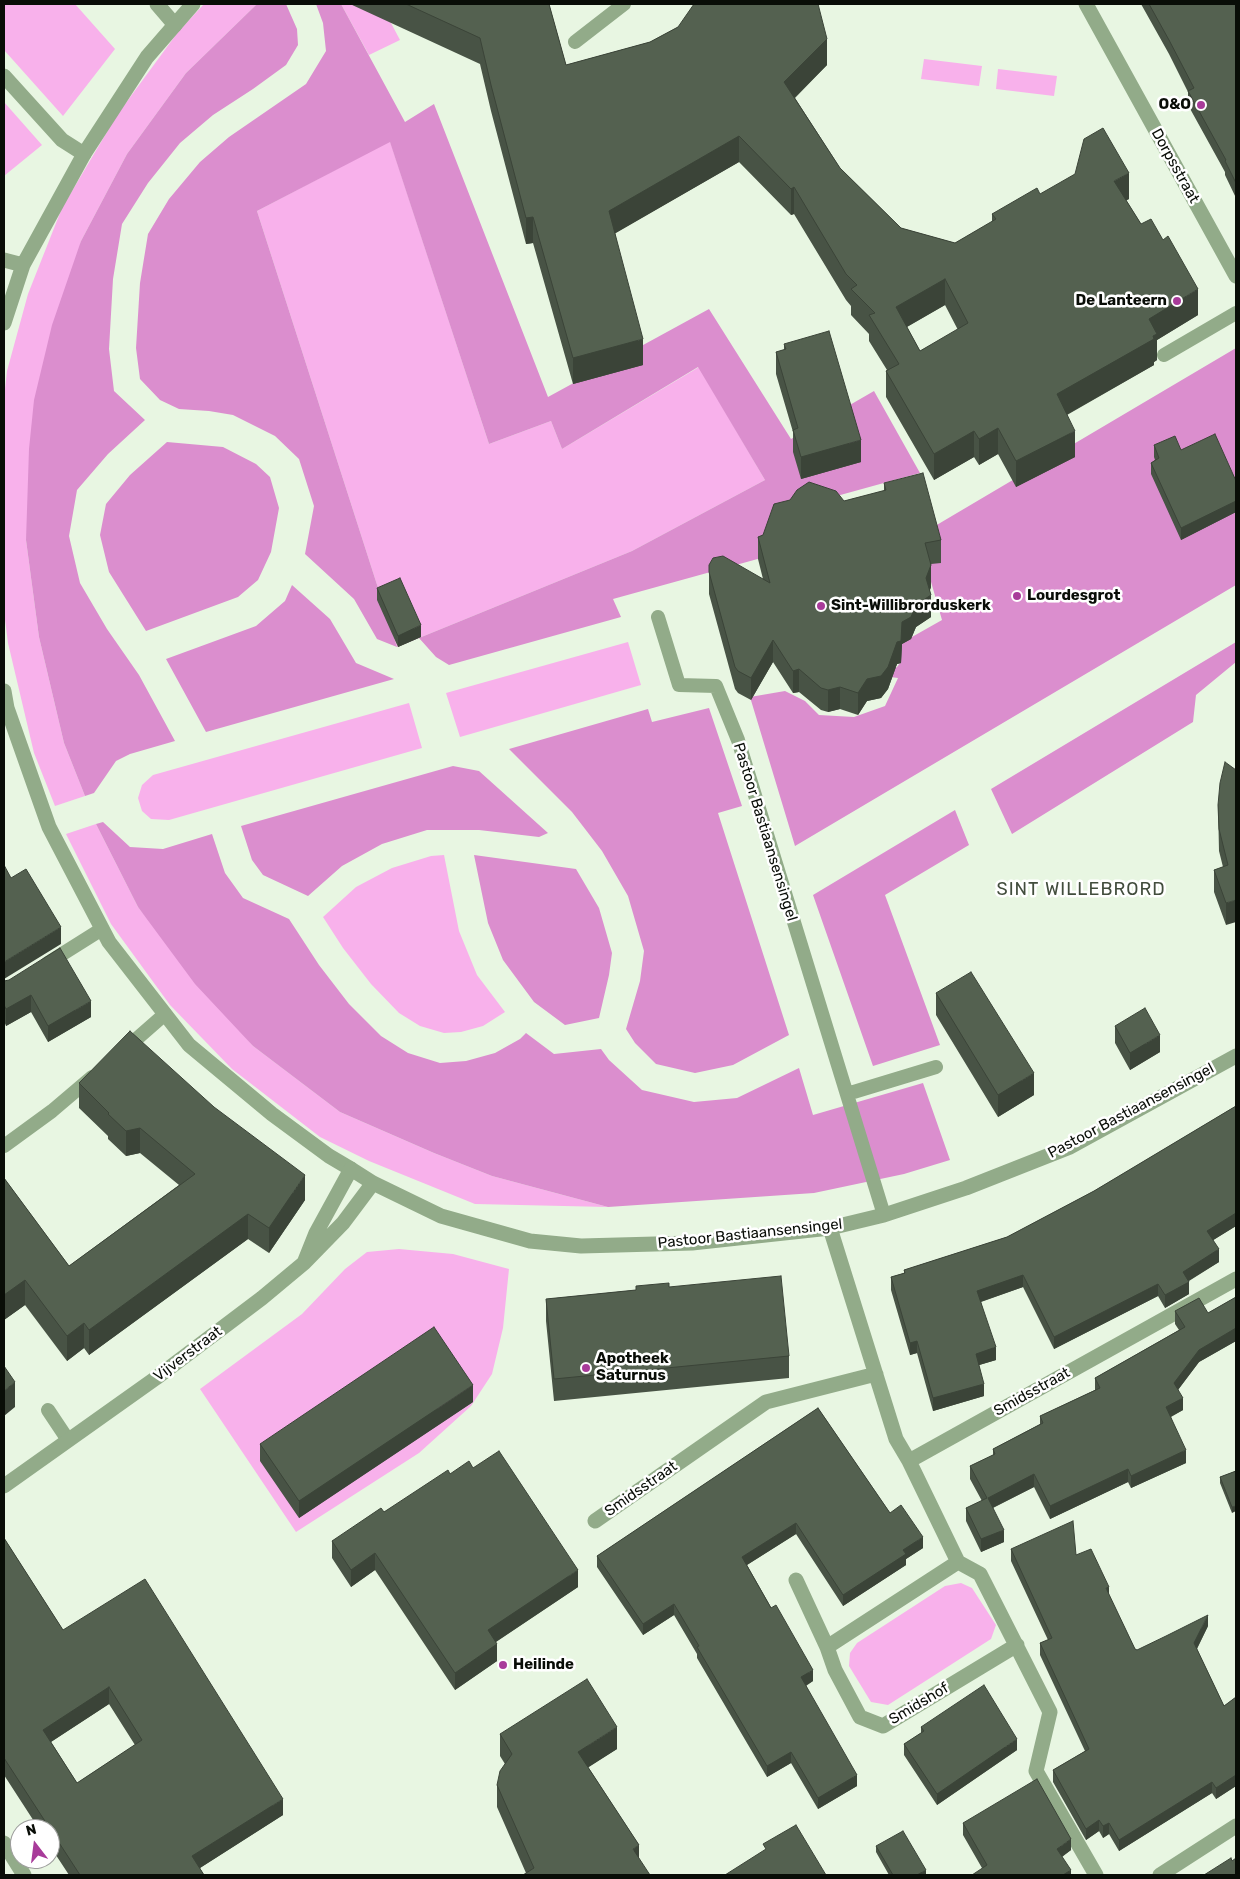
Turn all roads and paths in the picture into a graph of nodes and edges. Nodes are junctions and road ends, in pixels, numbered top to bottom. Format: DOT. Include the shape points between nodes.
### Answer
graph roads {
  1 [pos="157,4"];
  2 [pos="193,4"];
  3 [pos="624,4"];
  4 [pos="1086,4"];
  5 [pos="175,25"];
  6 [pos="574,42"];
  7 [pos="4,76"];
  8 [pos="84,154"];
  9 [pos="4,260"];
  10 [pos="23,265"];
  11 [pos="1236,276"];
  12 [pos="1236,313"];
  13 [pos="4,323"];
  14 [pos="1164,355"];
  15 [pos="658,617"];
  16 [pos="4,691"];
  17 [pos="5,708"];
  18 [pos="102,929"];
  19 [pos="37,970"];
  20 [pos="165,1014"];
  21 [pos="1236,1056"];
  22 [pos="116,1057"];
  23 [pos="936,1067"];
  24 [pos="101,1069"];
  25 [pos="847,1094"];
  26 [pos="4,1146"];
  27 [pos="351,1169"];
  28 [pos="373,1183"];
  29 [pos="884,1215"];
  30 [pos="830,1228"];
  31 [pos="304,1263"];
  32 [pos="1236,1279"];
  33 [pos="876,1374"];
  34 [pos="48,1410"];
  35 [pos="68,1440"];
  36 [pos="910,1461"];
  37 [pos="4,1486"];
  38 [pos="595,1521"];
  39 [pos="958,1562"];
  40 [pos="796,1580"];
  41 [pos="1017,1645"];
  42 [pos="827,1647"];
  43 [pos="1236,1826"];
  44 [pos="4,1843"];
  45 [pos="24,1875"];
  46 [pos="1096,1875"];
  47 [pos="1160,1875"];
  1 -- 5 [label="street"];
  2 -- 5 [label="street"];
  3 -- 6 [label="lane"];
  4 -- 11 [label="street, Dorpsstraat"];
  5 -- 8 [label="street" via="147,57"];
  7 -- 8 [label="street" via="62,140"];
  8 -- 10 [label="street"];
  9 -- 10 [label="street"];
  10 -- 13 [label="street"];
  12 -- 14 [label="lane"];
  15 -- 25 [label="lane, Pastoor Bastiaansensingel" via="679,685 716,686 738,740"];
  16 -- 17 [label="street, Pastoor Bastiaansensingel"];
  17 -- 18 [label="street, Pastoor Bastiaansensingel" via="49,826"];
  18 -- 19 [label="lane"];
  18 -- 20 [label="street, Pastoor Bastiaansensingel"];
  20 -- 22 [label="lane"];
  20 -- 27 [label="street, Pastoor Bastiaansensingel" via="189,1045 272,1114"];
  21 -- 29 [label="street, Pastoor Bastiaansensingel" via="1070,1147 966,1188"];
  23 -- 25 [label="lane"];
  24 -- 26 [label="lane"];
  25 -- 29 [label="lane, Pastoor Bastiaansensingel"];
  27 -- 28 [label="street, Pastoor Bastiaansensingel"];
  27 -- 31 [label="street, Vijverstraat" via="316,1233"];
  28 -- 30 [label="street, Pastoor Bastiaansensingel" via="441,1216 530,1241 581,1246 692,1243"];
  28 -- 31 [label="street, Vijverstraat" via="343,1223"];
  29 -- 30 [label="street, Pastoor Bastiaansensingel"];
  30 -- 33 [label="street"];
  31 -- 35 [label="street, Vijverstraat" via="216,1333"];
  32 -- 36 [label="street, Smidsstraat"];
  33 -- 36 [label="street" via="896,1439"];
  33 -- 38 [label="street, Smidsstraat" via="766,1402"];
  34 -- 35 [label="lane"];
  35 -- 37 [label="street, Vijverstraat"];
  36 -- 39 [label="street"];
  39 -- 41 [label="street" via="980,1574"];
  39 -- 42 [label="street"];
  40 -- 42 [label="street, Smidshof"];
  41 -- 42 [label="street, Smidshof" via="884,1726 860,1717 835,1670"];
  41 -- 46 [label="street" via="1050,1712 1036,1771"];
  43 -- 47 [label="street"];
  44 -- 45 [label="street"];
}
